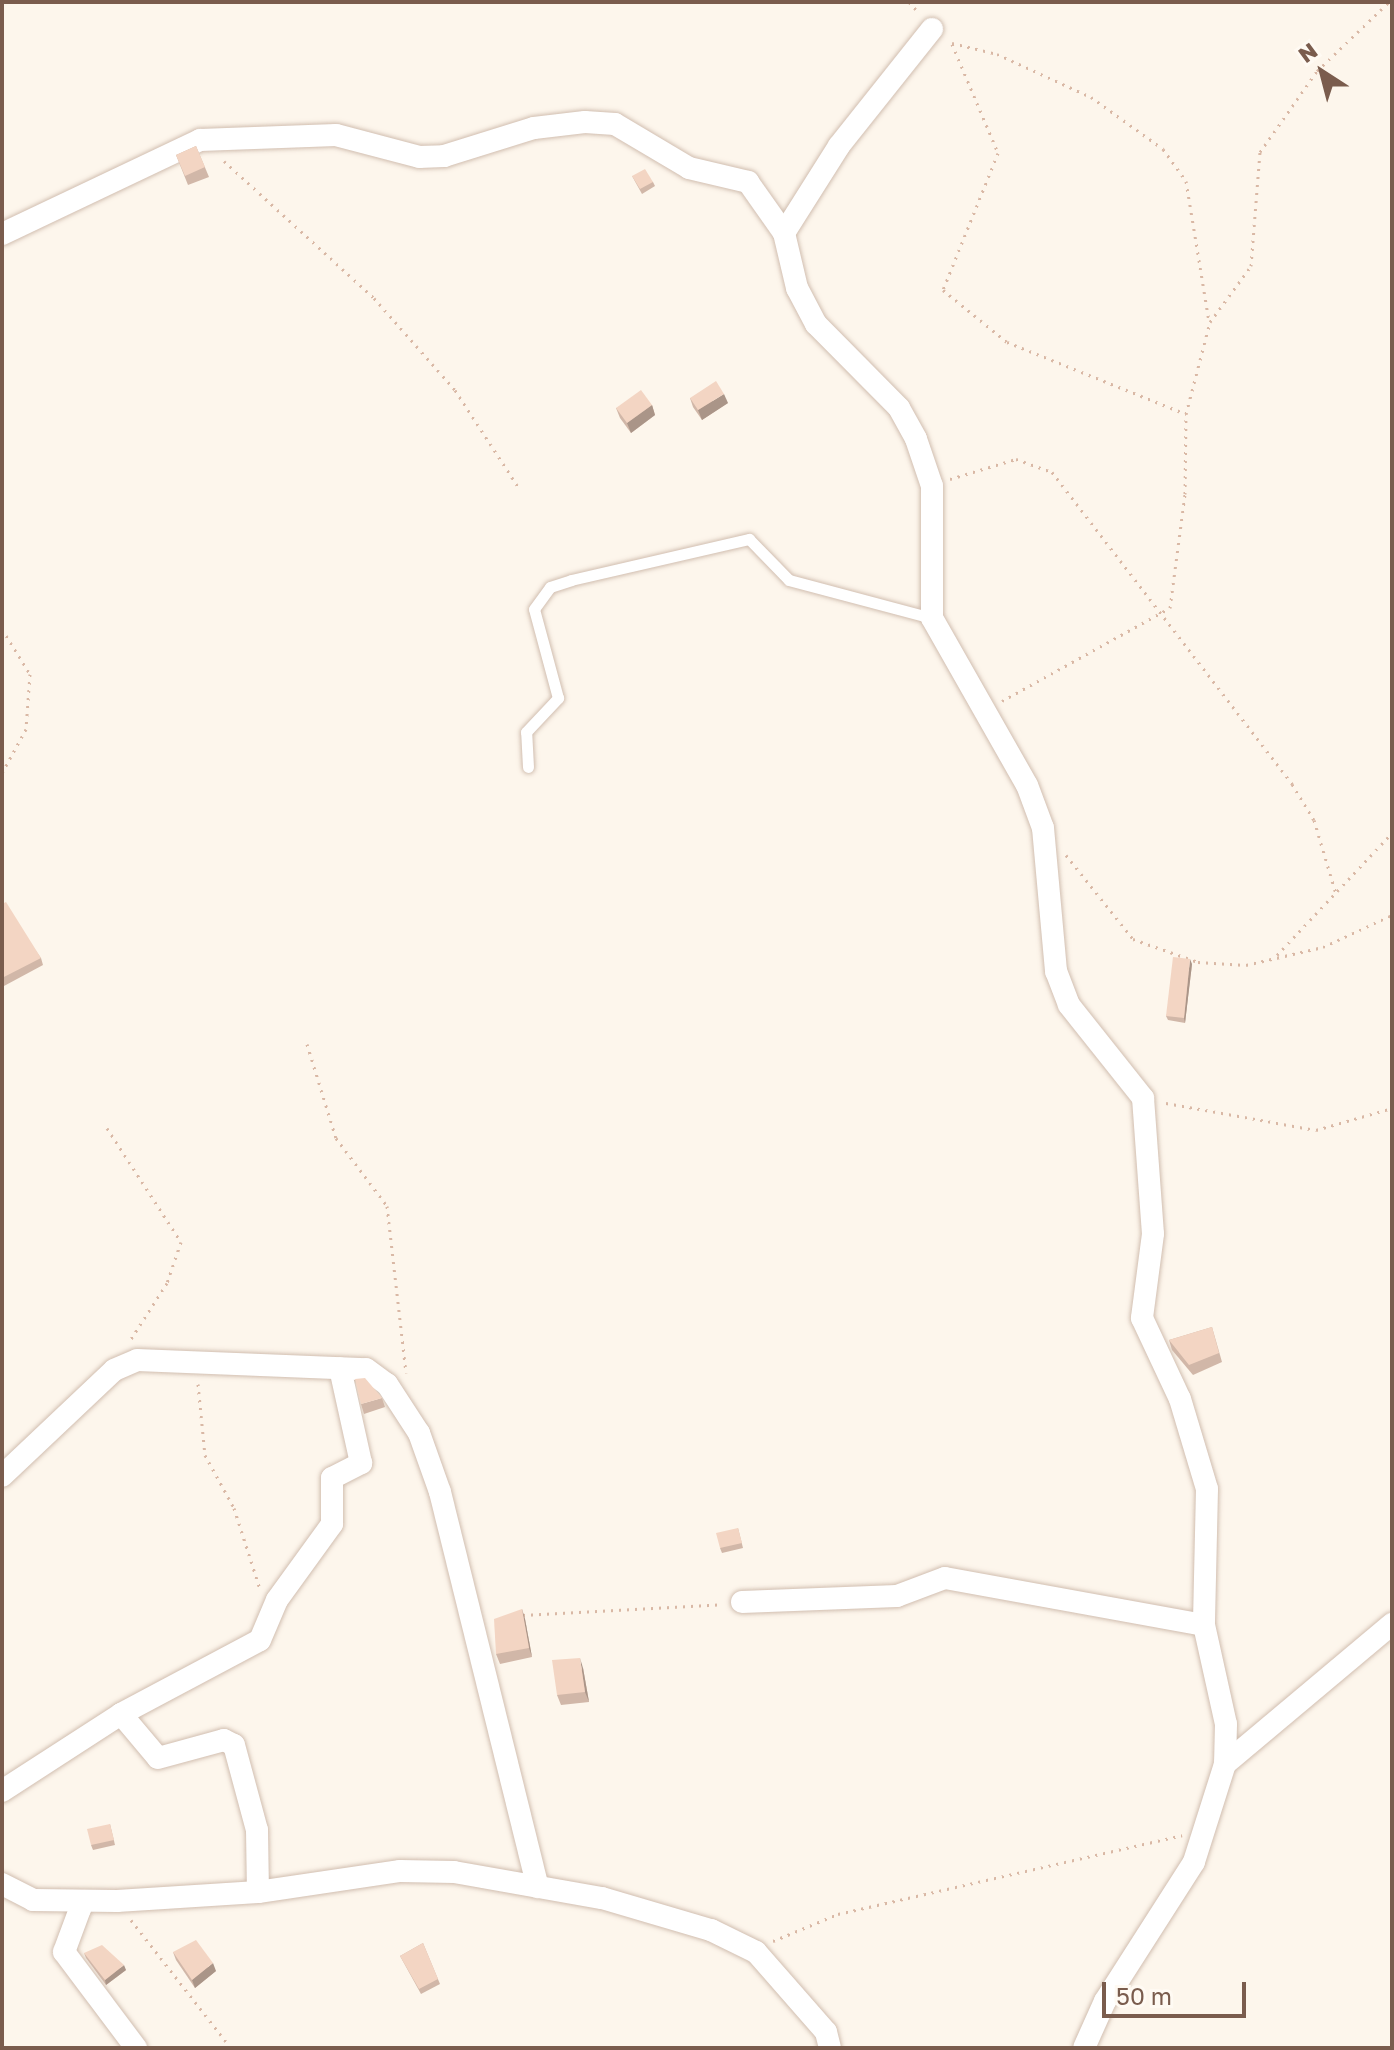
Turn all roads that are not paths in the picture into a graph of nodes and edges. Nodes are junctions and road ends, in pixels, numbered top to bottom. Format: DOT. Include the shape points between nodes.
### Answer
graph roads {
  1 [pos="932,29"];
  2 [pos="784,233"];
  3 [pos="2,234"];
  4 [pos="932,618"];
  5 [pos="528,767"];
  6 [pos="340,1368"];
  7 [pos="2,1476"];
  8 [pos="742,1602"];
  9 [pos="1392,1624"];
  10 [pos="1204,1625"];
  11 [pos="121,1714"];
  12 [pos="1225,1764"];
  13 [pos="2,1791"];
  14 [pos="2,1884"];
  15 [pos="538,1887"];
  16 [pos="258,1892"];
  17 [pos="74,1901"];
  18 [pos="136,2048"];
  19 [pos="830,2048"];
  20 [pos="1084,2048"];
  1 -- 2 [label="street" via="839,146"];
  2 -- 3 [label="street" via="748,182 689,168 615,124 534,128 432,156 336,135 200,140"];
  2 -- 4 [label="street" via="797,288 816,324 899,408 932,486"];
  4 -- 5 [label="lane" via="789,580 749,539 550,587 534,621 558,698 526,732"];
  4 -- 10 [label="street" via="986,709 1043,828 1056,971 1069,1005 1143,1098 1153,1234 1142,1318 1180,1399 1207,1489"];
  6 -- 7 [label="street" via="137,1360 114,1370"];
  6 -- 11 [label="street" via="361,1463 332,1478 332,1524 248,1648"];
  6 -- 15 [label="street" via="366,1369 407,1409 440,1492"];
  8 -- 10 [label="street" via="897,1596 945,1578"];
  9 -- 12 [label="street"];
  10 -- 12 [label="street" via="1226,1724"];
  11 -- 13 [label="street"];
  11 -- 16 [label="street" via="158,1758 224,1740 234,1745 257,1830"];
  12 -- 20 [label="street" via="1208,1828"];
  14 -- 17 [label="street" via="33,1900"];
  15 -- 16 [label="street" via="400,1871"];
  15 -- 19 [label="street" via="656,1911 756,1952 826,2032"];
  16 -- 17 [label="street"];
  17 -- 18 [label="street" via="80,1909 64,1952"];
}
